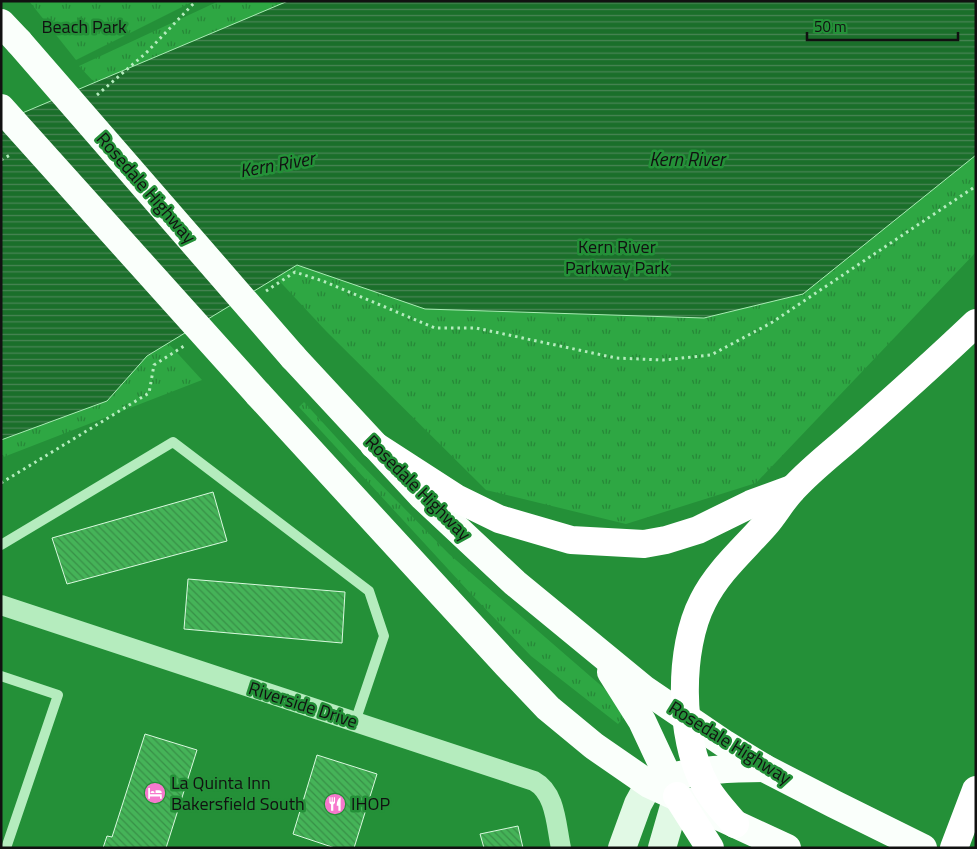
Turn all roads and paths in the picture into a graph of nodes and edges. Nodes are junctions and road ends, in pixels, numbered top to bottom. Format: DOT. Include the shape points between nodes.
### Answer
graph roads {
  1 [pos="196,1"];
  2 [pos="10,32"];
  3 [pos="93,98"];
  4 [pos="1,108"];
  5 [pos="14,153"];
  6 [pos="1,160"];
  7 [pos="976,186"];
  8 [pos="262,294"];
  9 [pos="976,323"];
  10 [pos="187,344"];
  11 [pos="374,445"];
  12 [pos="1,483"];
  13 [pos="792,489"];
  14 [pos="1,545"];
  15 [pos="1,605"];
  16 [pos="595,650"];
  17 [pos="1,676"];
  18 [pos="686,718"];
  19 [pos="356,722"];
  20 [pos="766,768"];
  21 [pos="698,771"];
  22 [pos="665,786"];
  23 [pos="976,790"];
  24 [pos="735,824"];
  25 [pos="6,848"];
  26 [pos="561,848"];
  27 [pos="622,848"];
  28 [pos="662,848"];
  29 [pos="710,848"];
  30 [pos="787,848"];
  31 [pos="923,848"];
  32 [pos="954,848"];
  1 -- 3 [label="path" via="146,53"];
  2 -- 11 [label="main road, Rosedale Highway, bridge" via="292,357"];
  4 -- 22 [label="main road, bridge" via="258,394 548,708 594,746"];
  5 -- 6 [label="path"];
  7 -- 8 [label="path" via="771,323 711,355 663,360 616,358 476,328 434,328 295,272"];
  9 -- 13 [label="highway"];
  10 -- 12 [label="path" via="154,366 149,393"];
  11 -- 13 [label="highway" via="456,498 499,519 571,540 644,544 666,540 698,530 751,504"];
  11 -- 16 [label="main road, Rosedale Highway" via="422,496 515,583"];
  13 -- 18 [label="highway" via="767,524 718,575 702,602 686,663"];
  14 -- 19 [label="lane" via="173,442 369,591 384,636"];
  15 -- 19 [label="street, Riverside Drive"];
  16 -- 18 [label="main road, Rosedale Highway"];
  16 -- 22 [label="main road" via="642,721"];
  17 -- 25 [label="lane" via="58,695"];
  18 -- 20 [label="main road, Rosedale Highway"];
  18 -- 21 [label="highway"];
  19 -- 26 [label="street, Riverside Drive" via="542,785 551,800"];
  20 -- 21 [label="main road"];
  20 -- 31 [label="main road, Rosedale Highway"];
  21 -- 22 [label="main road"];
  21 -- 24 [label="highway" via="715,801"];
  22 -- 24 [label="main road"];
  22 -- 27 [label="main road" via="638,804"];
  22 -- 28 [label="main road"];
  22 -- 29 [label="highway"];
  23 -- 32 [label="highway"];
  24 -- 30 [label="main road"];
}
